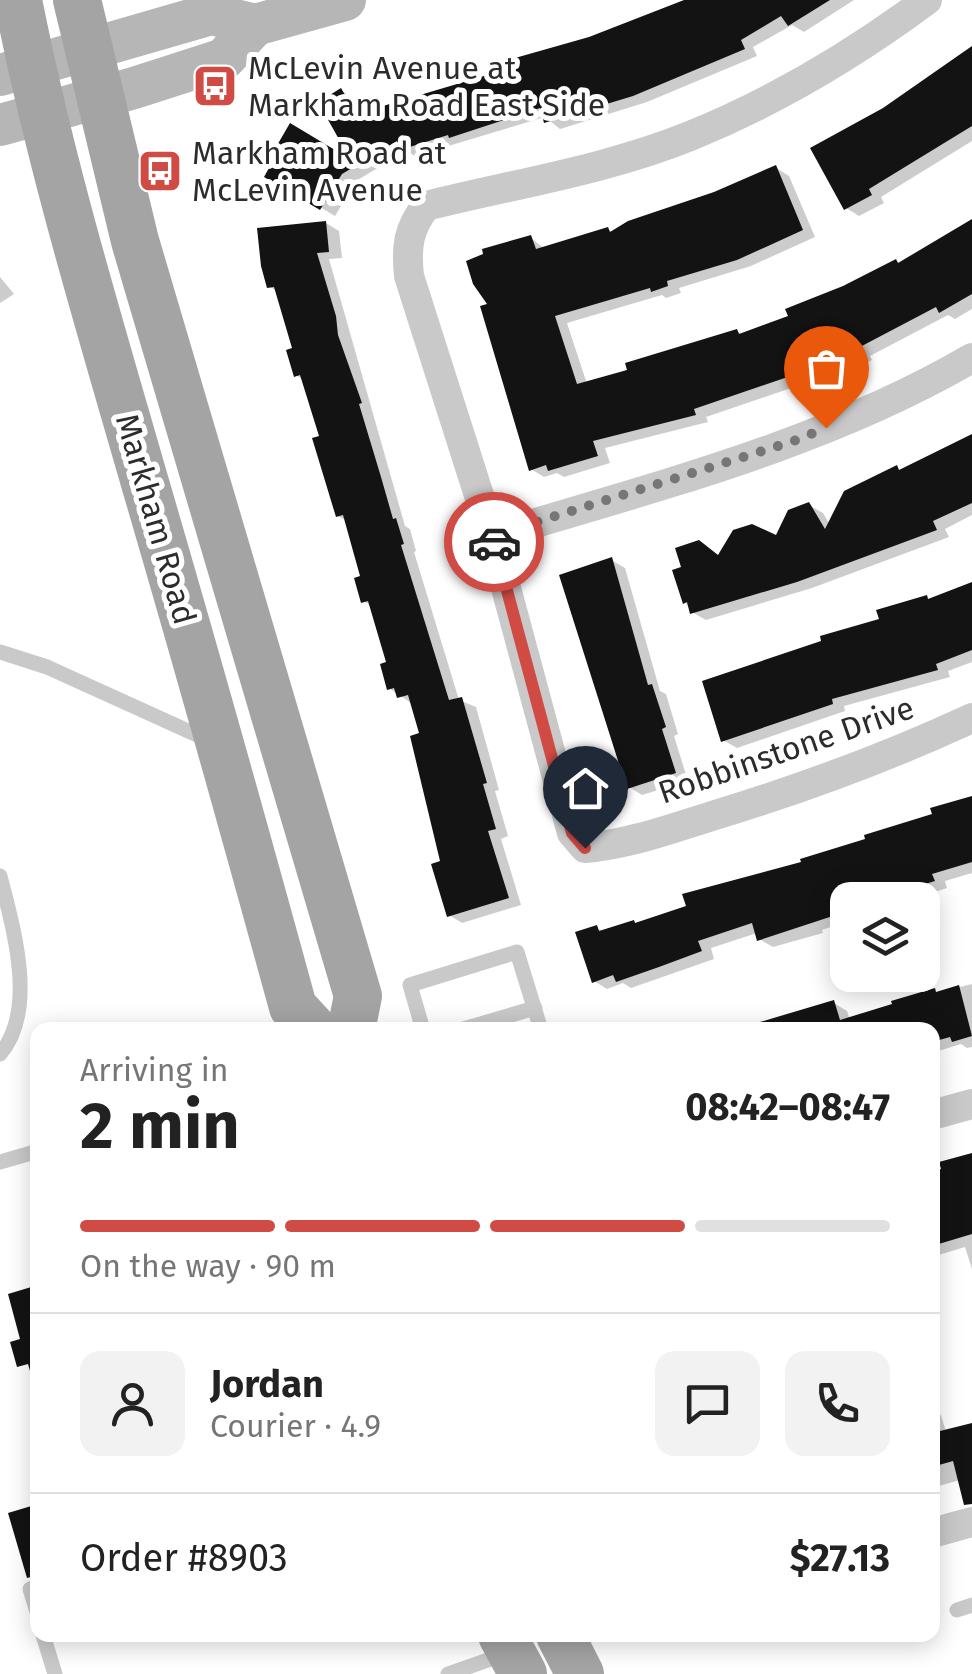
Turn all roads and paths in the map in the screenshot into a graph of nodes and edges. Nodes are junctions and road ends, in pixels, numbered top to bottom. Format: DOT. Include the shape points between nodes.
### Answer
graph roads {
  1 [pos="18,0"];
  2 [pos="77,0"];
  3 [pos="345,0"];
  4 [pos="927,0"];
  5 [pos="256,25"];
  6 [pos="87,50"];
  7 [pos="16,71"];
  8 [pos="99,98"];
  9 [pos="22,118"];
  10 [pos="972,358"];
  11 [pos="492,536"];
  12 [pos="0,652"];
  13 [pos="972,718"];
  14 [pos="222,746"];
  15 [pos="0,876"];
  16 [pos="534,1008"];
  17 [pos="307,1022"];
  18 [pos="352,1022"];
  19 [pos="420,1022"];
  20 [pos="487,1022"];
  21 [pos="538,1022"];
  22 [pos="0,1054"];
  23 [pos="972,1104"];
  24 [pos="940,1112"];
  25 [pos="30,1153"];
  26 [pos="0,1162"];
  27 [pos="972,1522"];
  28 [pos="940,1532"];
  29 [pos="45,1642"];
  30 [pos="543,1642"];
  31 [pos="564,1642"];
  32 [pos="512,1654"];
  33 [pos="55,1674"];
  34 [pos="448,1674"];
  35 [pos="580,1674"];
  1 -- 7 [label="main road, Markham Road"];
  2 -- 6 [label="main road, Markham Road"];
  3 -- 5 [label="street"];
  4 -- 11 [label="street, Robbinstone Drive" via="795,87 687,137 523,186 426,206 408,236 409,276"];
  5 -- 6 [label="street" via="211,14"];
  5 -- 8 [label="street" via="224,59"];
  6 -- 7 [label="street"];
  6 -- 8 [label="main road, Markham Road"];
  7 -- 9 [label="main road, Markham Road"];
  8 -- 9 [label="street"];
  8 -- 18 [label="main road, Markham Road" via="358,996"];
  9 -- 14 [label="main road, Markham Road" via="86,279"];
  10 -- 11 [label="street" via="791,442"];
  11 -- 13 [label="street, Robbinstone Drive" via="572,833 585,848 616,845 778,796"];
  12 -- 14 [label="lane"];
  14 -- 17 [label="main road, Markham Road" via="293,1007"];
  15 -- 22 [label="lane" via="21,988 10,1042"];
  16 -- 19 [label="lane" via="517,952 410,985"];
  16 -- 20 [label="lane"];
  16 -- 21 [label="lane"];
  23 -- 24 [label="street"];
  25 -- 26 [label="lane"];
  27 -- 28 [label="street"];
  29 -- 33 [label="lane"];
  30 -- 32 [label="street"];
  31 -- 35 [label="main road"];
  32 -- 34 [label="lane"];
}
